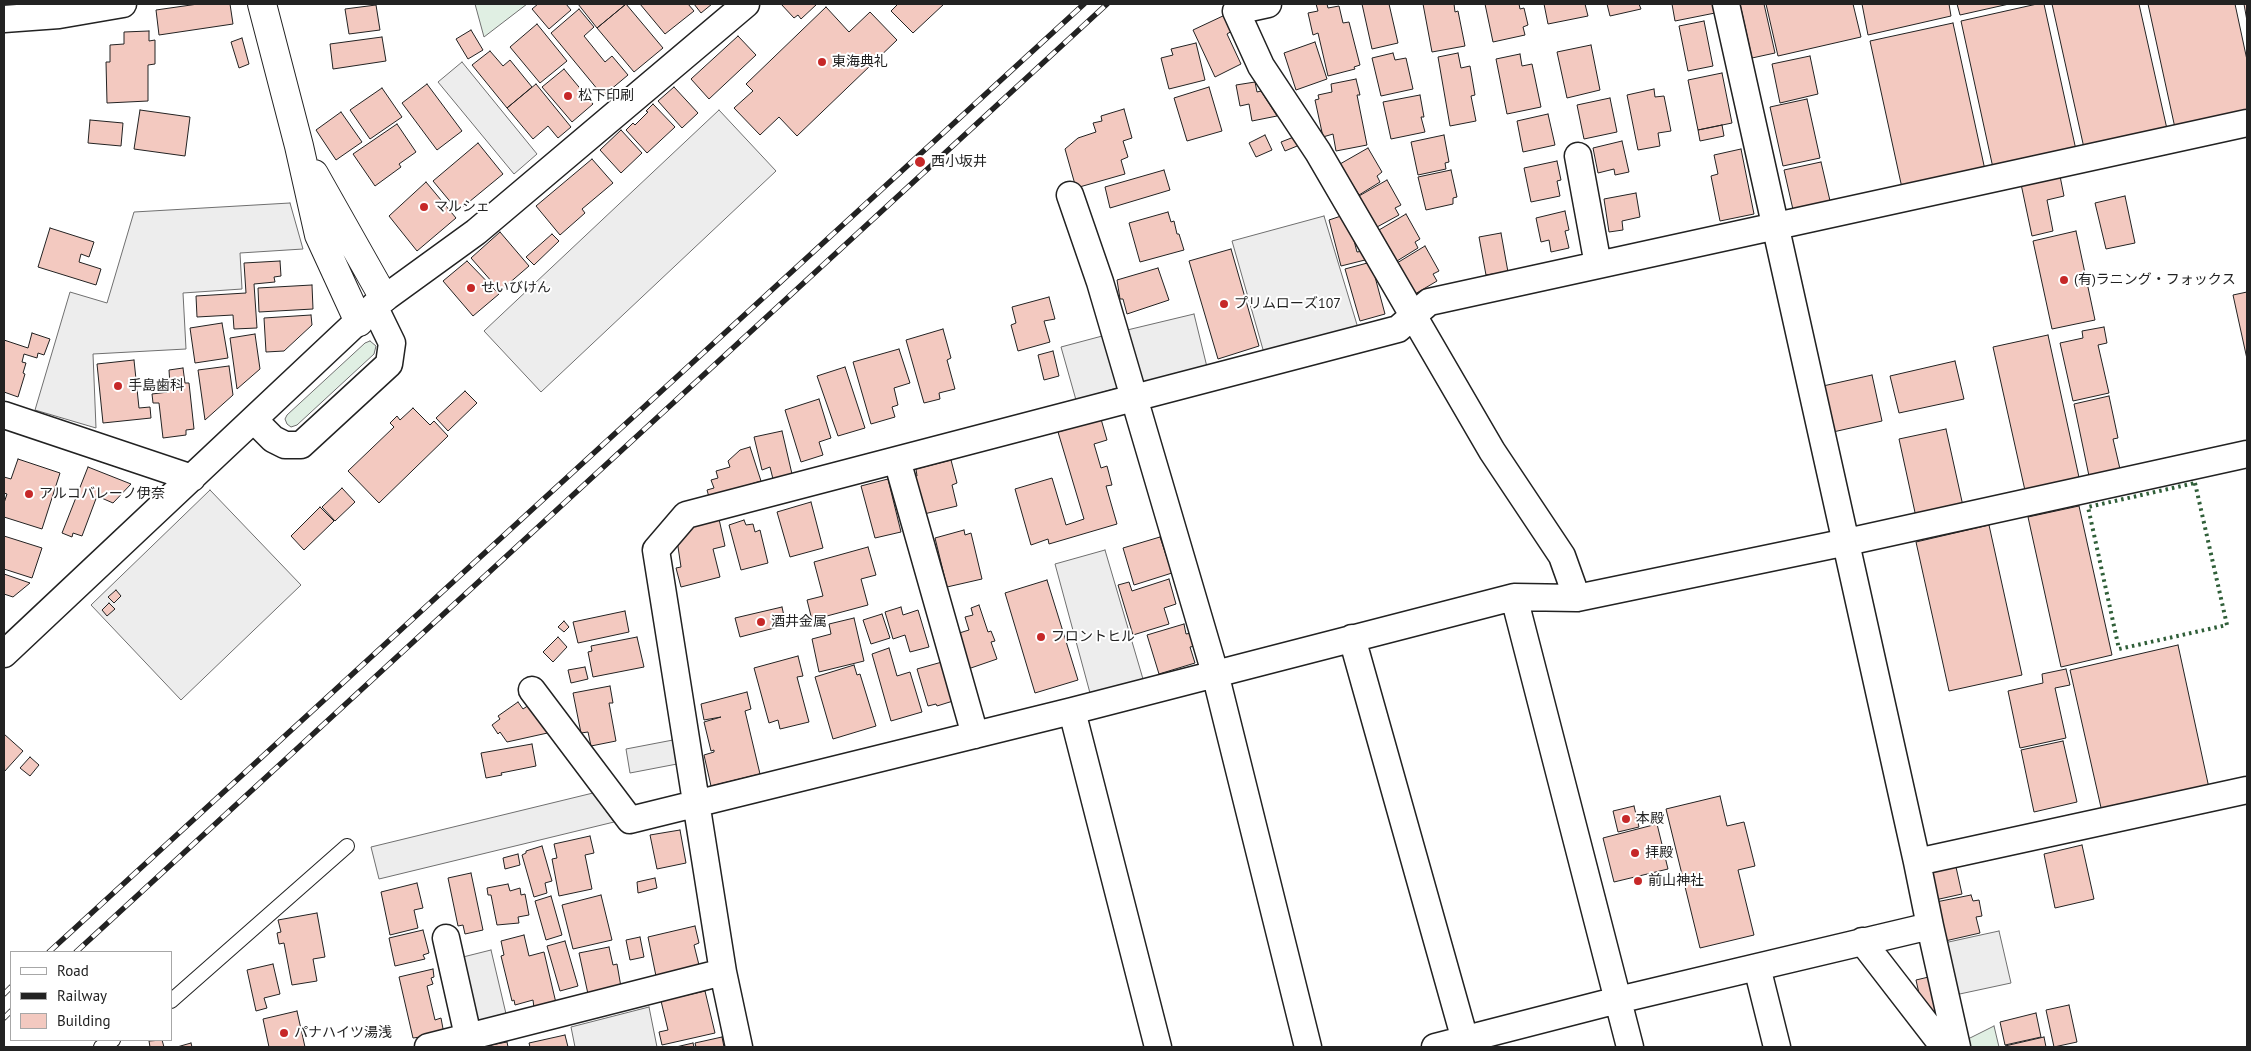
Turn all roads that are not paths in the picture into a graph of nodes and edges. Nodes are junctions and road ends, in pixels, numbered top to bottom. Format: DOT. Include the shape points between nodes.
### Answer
graph roads {
  1 [pos="123,4"];
  2 [pos="266,4"];
  3 [pos="746,4"];
  4 [pos="1268,4"];
  5 [pos="1726,4"];
  6 [pos="4,19"];
  7 [pos="2247,123"];
  8 [pos="300,146"];
  9 [pos="1578,156"];
  10 [pos="1070,195"];
  11 [pos="1777,226"];
  12 [pos="1598,265"];
  13 [pos="372,309"];
  14 [pos="1414,315"];
  15 [pos="1133,398"];
  16 [pos="4,415"];
  17 [pos="254,420"];
  18 [pos="2247,454"];
  19 [pos="897,460"];
  20 [pos="192,478"];
  21 [pos="1847,542"];
  22 [pos="1514,597"];
  23 [pos="1578,598"];
  24 [pos="1352,638"];
  25 [pos="4,654"];
  26 [pos="1215,674"];
  27 [pos="532,690"];
  28 [pos="1072,711"];
  29 [pos="975,735"];
  30 [pos="2247,790"];
  31 [pos="696,805"];
  32 [pos="347,846"];
  33 [pos="1917,862"];
  34 [pos="1930,926"];
  35 [pos="446,938"];
  36 [pos="1862,940"];
  37 [pos="1757,967"];
  38 [pos="723,972"];
  39 [pos="172,1000"];
  40 [pos="1618,1000"];
  41 [pos="468,1036"];
  42 [pos="1466,1044"];
  43 [pos="428,1047"];
  44 [pos="739,1047"];
  45 [pos="1158,1047"];
  46 [pos="1308,1047"];
  47 [pos="1435,1047"];
  48 [pos="1630,1047"];
  49 [pos="1777,1047"];
  50 [pos="1944,1047"];
  51 [pos="1957,1047"];
  1 -- 6 [label="street" via="59,15"];
  2 -- 8 [label="street"];
  3 -- 13 [label="street" via="476,232"];
  4 -- 14 [label="street" via="1236,11 1261,66 1318,152"];
  5 -- 11 [label="street"];
  7 -- 11 [label="street"];
  8 -- 13 [label="street"];
  8 -- 13 [label="street" via="318,235"];
  9 -- 12 [label="street"];
  10 -- 15 [label="street" via="1100,282"];
  11 -- 12 [label="street"];
  11 -- 21 [label="street"];
  12 -- 14 [label="street" via="1428,302"];
  13 -- 17 [label="street"];
  13 -- 17 [label="street" via="392,343 389,364 301,445 286,445 273,439"];
  14 -- 15 [label="street" via="1398,329"];
  14 -- 23 [label="street" via="1492,451 1562,556"];
  15 -- 19 [label="street"];
  15 -- 26 [label="street"];
  16 -- 20 [label="street"];
  17 -- 20 [label="street"];
  18 -- 21 [label="street"];
  19 -- 29 [label="street"];
  19 -- 31 [label="street" via="686,515 656,550"];
  20 -- 25 [label="street"];
  21 -- 23 [label="street"];
  21 -- 33 [label="street"];
  22 -- 23 [label="street"];
  22 -- 24 [label="street"];
  22 -- 40 [label="street"];
  24 -- 26 [label="street"];
  24 -- 42 [label="street"];
  26 -- 28 [label="street"];
  26 -- 46 [label="street"];
  27 -- 31 [label="street" via="630,820"];
  28 -- 29 [label="street"];
  28 -- 45 [label="street"];
  29 -- 31 [label="street"];
  30 -- 33 [label="street"];
  31 -- 38 [label="street"];
  32 -- 39 [label="lane"];
  33 -- 34 [label="street"];
  34 -- 36 [label="street"];
  34 -- 51 [label="street"];
  35 -- 41 [label="street"];
  36 -- 37 [label="street"];
  36 -- 50 [label="street"];
  37 -- 40 [label="street"];
  37 -- 49 [label="street"];
  38 -- 41 [label="street"];
  38 -- 44 [label="street"];
  40 -- 42 [label="street"];
  40 -- 48 [label="street"];
  41 -- 43 [label="street"];
  42 -- 47 [label="street"];
}
